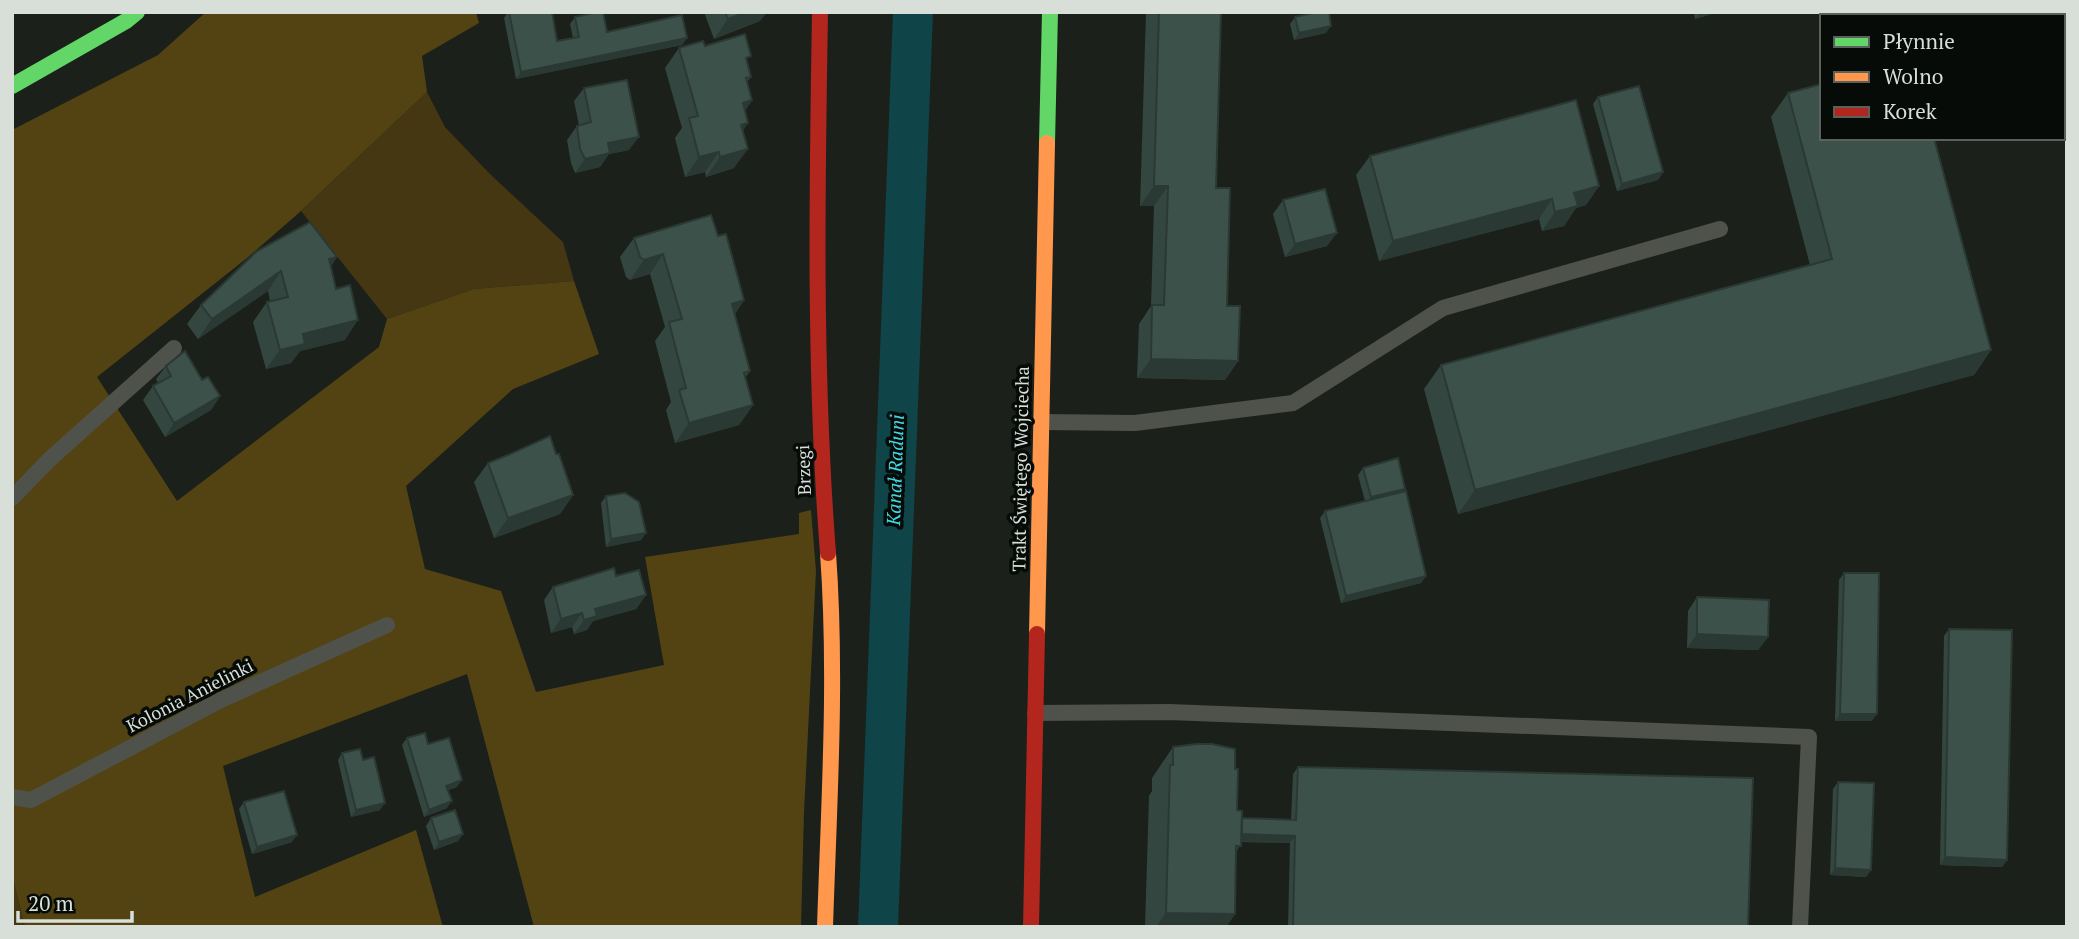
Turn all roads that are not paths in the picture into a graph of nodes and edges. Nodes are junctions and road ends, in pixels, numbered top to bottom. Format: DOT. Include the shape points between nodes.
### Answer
graph roads {
  1 [pos="137,12"];
  2 [pos="820,12"];
  3 [pos="1049,12"];
  4 [pos="12,86"];
  5 [pos="1720,229"];
  6 [pos="174,348"];
  7 [pos="1041,422"];
  8 [pos="12,498"];
  9 [pos="387,625"];
  10 [pos="1035,713"];
  11 [pos="12,797"];
  12 [pos="825,927"];
  13 [pos="1031,927"];
  14 [pos="1800,927"];
  1 -- 4 [label="street"];
  2 -- 12 [label="street, Brzegi" via="816,259 831,715"];
  3 -- 7 [label="street, Trakt Świętego Wojciecha"];
  5 -- 7 [label="lane" via="1443,308 1293,403 1135,423"];
  6 -- 8 [label="lane"];
  7 -- 10 [label="street, Trakt Świętego Wojciecha"];
  9 -- 11 [label="lane, Kolonia Anielinki" via="221,700 31,800"];
  10 -- 13 [label="street, Trakt Świętego Wojciecha"];
  10 -- 14 [label="lane" via="1169,712 1809,737"];
}
